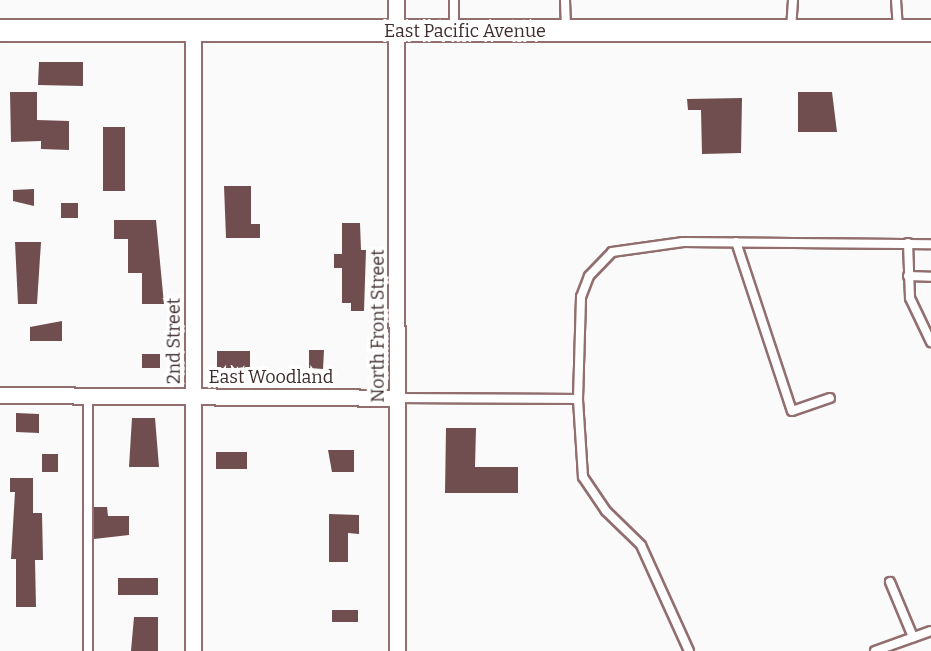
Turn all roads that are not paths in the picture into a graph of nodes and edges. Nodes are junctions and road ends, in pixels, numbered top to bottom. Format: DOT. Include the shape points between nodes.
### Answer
graph roads {
  1 [pos="396,0"];
  2 [pos="454,0"];
  3 [pos="565,0"];
  4 [pos="793,0"];
  5 [pos="896,0"];
  6 [pos="0,30"];
  7 [pos="193,30"];
  8 [pos="898,30"];
  9 [pos="931,30"];
  10 [pos="396,31"];
  11 [pos="453,31"];
  12 [pos="567,31"];
  13 [pos="791,31"];
  14 [pos="736,243"];
  15 [pos="908,243"];
  16 [pos="931,244"];
  17 [pos="908,276"];
  18 [pos="931,277"];
  19 [pos="931,342"];
  20 [pos="0,395"];
  21 [pos="88,396"];
  22 [pos="193,396"];
  23 [pos="398,398"];
  24 [pos="830,398"];
  25 [pos="578,399"];
  26 [pos="890,582"];
  27 [pos="931,631"];
  28 [pos="913,637"];
  29 [pos="88,651"];
  30 [pos="193,651"];
  31 [pos="397,651"];
  32 [pos="689,651"];
  33 [pos="875,651"];
  1 -- 10 [label="street, North Front Street"];
  2 -- 11 [label="lane"];
  3 -- 12 [label="lane"];
  4 -- 13 [label="lane"];
  5 -- 8 [label="lane"];
  6 -- 7 [label="main road, East Pacific Avenue"];
  7 -- 10 [label="main road, East Pacific Avenue"];
  7 -- 22 [label="street, 2nd Street"];
  8 -- 9 [label="main road, East Pacific Avenue"];
  8 -- 13 [label="main road, East Pacific Avenue"];
  10 -- 11 [label="main road, East Pacific Avenue"];
  10 -- 23 [label="street, North Front Street"];
  11 -- 12 [label="main road, East Pacific Avenue"];
  12 -- 13 [label="main road, East Pacific Avenue"];
  14 -- 15 [label="lane"];
  14 -- 24 [label="lane" via="792,411"];
  14 -- 25 [label="lane" via="684,242 612,252 589,276 581,297"];
  15 -- 16 [label="lane"];
  15 -- 17 [label="lane"];
  17 -- 18 [label="lane"];
  17 -- 19 [label="lane" via="910,298"];
  20 -- 21 [label="street, East Woodland"];
  21 -- 22 [label="street, East Woodland"];
  21 -- 29 [label="lane"];
  22 -- 23 [label="street, East Woodland"];
  22 -- 30 [label="street, 2nd Street"];
  23 -- 25 [label="lane"];
  23 -- 31 [label="street, North Front Street"];
  25 -- 32 [label="lane" via="583,477 606,511 641,545"];
  26 -- 28 [label="lane"];
  27 -- 28 [label="lane"];
  28 -- 33 [label="lane"];
}
